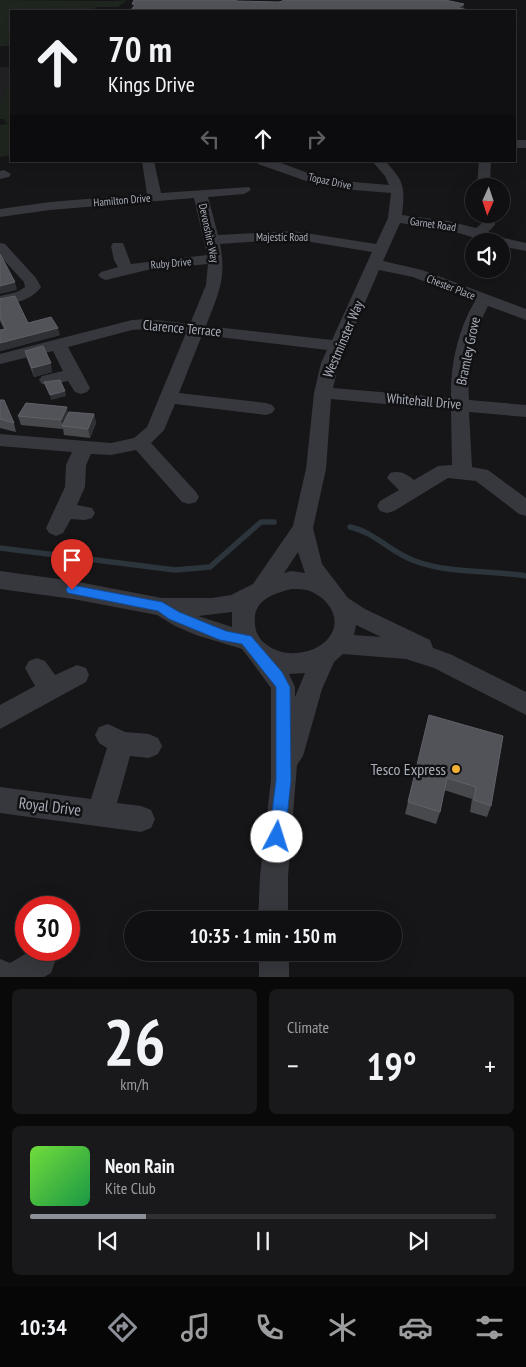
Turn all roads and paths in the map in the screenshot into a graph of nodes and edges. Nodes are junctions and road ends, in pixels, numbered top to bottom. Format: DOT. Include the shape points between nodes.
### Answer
graph roads {
  1 [pos="148,162"];
  2 [pos="266,162"];
  3 [pos="379,162"];
  4 [pos="484,162"];
  5 [pos="484,178"];
  6 [pos="244,190"];
  7 [pos="398,190"];
  8 [pos="200,194"];
  9 [pos="155,198"];
  10 [pos="2,208"];
  11 [pos="395,218"];
  12 [pos="488,223"];
  13 [pos="479,233"];
  14 [pos="212,240"];
  15 [pos="510,244"];
  16 [pos="118,246"];
  17 [pos="526,247"];
  18 [pos="0,248"];
  19 [pos="378,257"];
  20 [pos="216,259"];
  21 [pos="126,268"];
  22 [pos="106,274"];
  23 [pos="484,300"];
  24 [pos="0,301"];
  25 [pos="526,315"];
  26 [pos="195,328"];
  27 [pos="58,344"];
  28 [pos="338,346"];
  29 [pos="0,359"];
  30 [pos="48,380"];
  31 [pos="322,393"];
  32 [pos="168,397"];
  33 [pos="460,404"];
  34 [pos="266,409"];
  35 [pos="526,411"];
  36 [pos="0,440"];
  37 [pos="140,443"];
  38 [pos="84,448"];
  39 [pos="462,472"];
  40 [pos="396,478"];
  41 [pos="187,486"];
  42 [pos="413,490"];
  43 [pos="388,506"];
  44 [pos="526,509"];
  45 [pos="69,518"];
  46 [pos="303,528"];
  47 [pos="0,580"];
  48 [pos="259,589"];
  49 [pos="334,597"];
  50 [pos="162,607"];
  51 [pos="251,645"];
  52 [pos="332,650"];
  53 [pos="442,661"];
  54 [pos="77,675"];
  55 [pos="526,704"];
  56 [pos="0,718"];
  57 [pos="149,746"];
  58 [pos="284,780"];
  59 [pos="0,800"];
  60 [pos="100,813"];
  61 [pos="141,819"];
  62 [pos="273,911"];
  63 [pos="274,961"];
  64 [pos="274,977"];
  1 -- 9 [label="street"];
  2 -- 7 [label="street, Topaz Drive" via="309,178 342,185"];
  3 -- 7 [label="street" via="391,175"];
  4 -- 5 [label="street"];
  6 -- 8 [label="street, Hamilton Drive"];
  7 -- 11 [label="street, Westminster Way"];
  8 -- 9 [label="street, Hamilton Drive"];
  8 -- 14 [label="street, Devonshire Way"];
  9 -- 10 [label="street, Hamilton Drive"];
  11 -- 13 [label="street, Garnet Road" via="448,224"];
  11 -- 19 [label="street, Westminster Way"];
  12 -- 13 [label="street"];
  14 -- 19 [label="street, Majestic Road" via="293,235"];
  14 -- 20 [label="street, Devonshire Way"];
  15 -- 17 [label="street, Garnet Road"];
  16 -- 21 [label="street"];
  18 -- 24 [label="street" via="33,287 22,296"];
  19 -- 23 [label="street, Chester Place"];
  19 -- 28 [label="street, Westminster Way"];
  20 -- 21 [label="street, Ruby Drive"];
  20 -- 26 [label="street, Devonshire Way" via="214,285"];
  21 -- 22 [label="street, Ruby Drive"];
  23 -- 25 [label="street, Chester Place"];
  23 -- 33 [label="street, Bramley Grove" via="476,310 460,372"];
  26 -- 27 [label="street, Clarence Terrace" via="132,325"];
  26 -- 28 [label="street, Clarence Terrace"];
  26 -- 32 [label="street, Devonshire Way"];
  27 -- 29 [label="street, Clarence Terrace"];
  27 -- 30 [label="street" via="78,381"];
  28 -- 31 [label="street, Westminster Way"];
  31 -- 33 [label="street, Whitehall Drive"];
  31 -- 46 [label="street, Westminster Way" via="316,469"];
  32 -- 34 [label="street" via="234,412"];
  32 -- 37 [label="street, Devonshire Way" via="155,430"];
  33 -- 35 [label="street, Whitehall Drive"];
  33 -- 39 [label="street, Bramley Grove"];
  36 -- 38 [label="street"];
  37 -- 38 [label="street" via="111,449"];
  37 -- 41 [label="street"];
  38 -- 45 [label="street" via="76,465"];
  39 -- 42 [label="street" via="445,471"];
  39 -- 44 [label="street" via="481,475"];
  40 -- 42 [label="street"];
  42 -- 43 [label="street"];
  46 -- 48 [label="street, Westminster Way"];
  46 -- 49 [label="street, Westminster Way" via="312,566"];
  47 -- 50 [label="street"];
  48 -- 49 [label="street" via="276,582 306,581"];
  48 -- 50 [label="street" via="235,603 212,607"];
  48 -- 51 [label="street" via="247,602 242,614 242,627"];
  49 -- 52 [label="street" via="346,617 345,630"];
  49 -- 53 [label="street" via="356,615 415,642"];
  50 -- 51 [label="street" via="174,616"];
  51 -- 52 [label="street" via="267,658 297,664 312,662"];
  51 -- 58 [label="street" via="283,687"];
  52 -- 53 [label="street" via="406,648"];
  52 -- 58 [label="street" via="310,689"];
  53 -- 55 [label="street"];
  54 -- 56 [label="street" via="44,678"];
  57 -- 60 [label="street, Royal Drive" via="114,739"];
  58 -- 62 [label="street"];
  59 -- 60 [label="street, Royal Drive"];
  60 -- 61 [label="street, Royal Drive"];
  63 -- 64 [label="street"];
}
